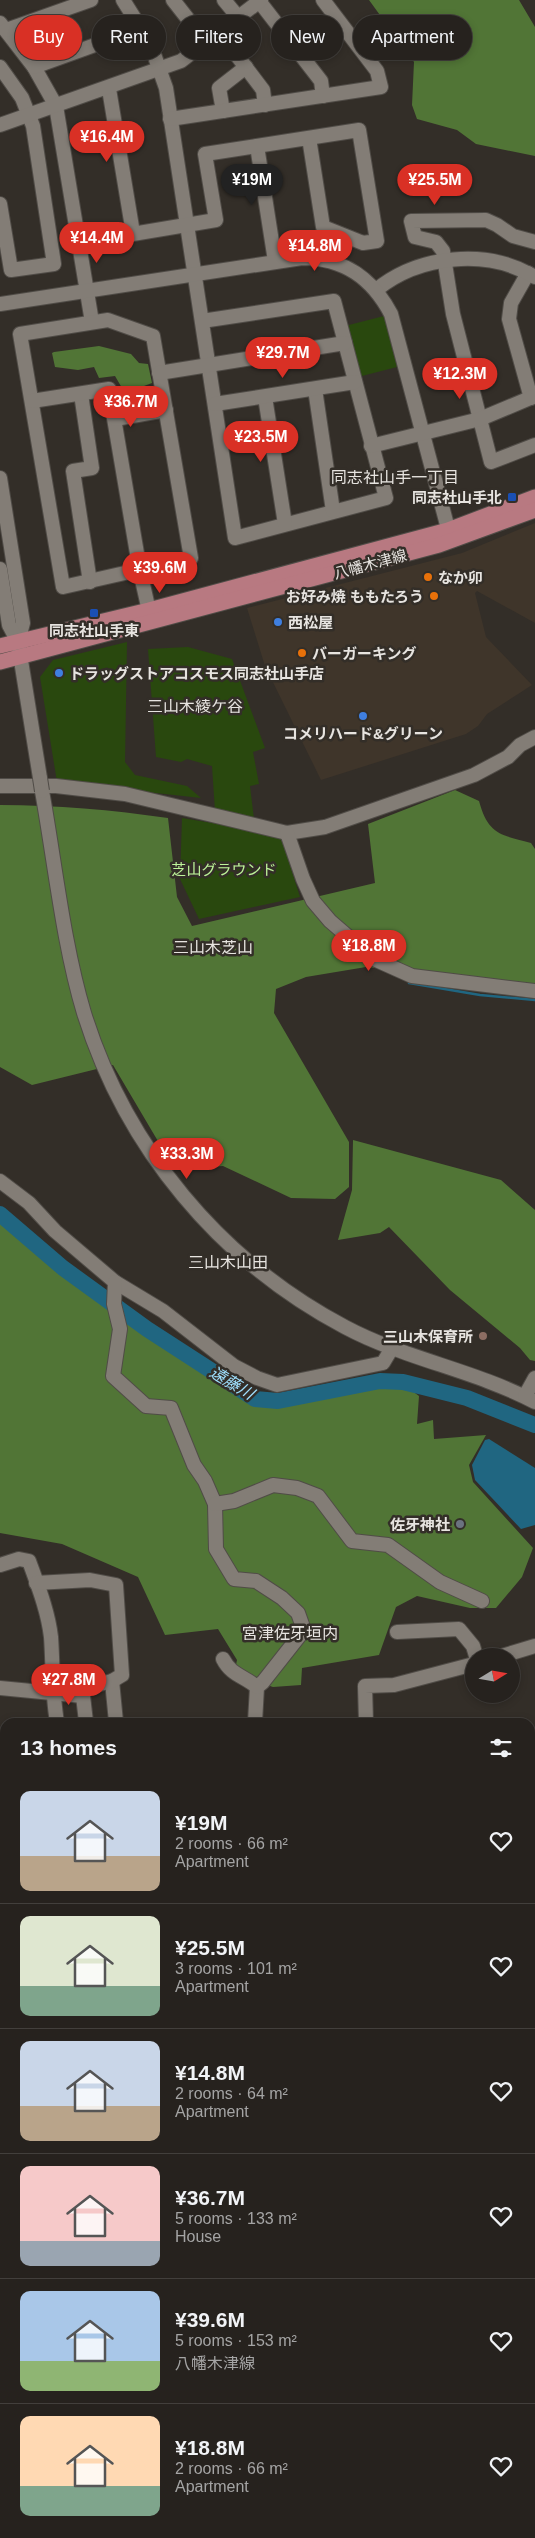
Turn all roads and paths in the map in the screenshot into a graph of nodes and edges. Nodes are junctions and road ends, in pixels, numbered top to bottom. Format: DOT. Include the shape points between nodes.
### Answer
graph roads {
  1 [pos="91,0"];
  2 [pos="123,0"];
  3 [pos="174,0"];
  4 [pos="224,0"];
  5 [pos="323,0"];
  6 [pos="260,1"];
  7 [pos="133,15"];
  8 [pos="185,15"];
  9 [pos="236,15"];
  10 [pos="241,15"];
  11 [pos="3,27"];
  12 [pos="92,46"];
  13 [pos="156,60"];
  14 [pos="182,60"];
  15 [pos="241,60"];
  16 [pos="0,67"];
  17 [pos="34,67"];
  18 [pos="246,67"];
  19 [pos="160,69"];
  20 [pos="109,89"];
  21 [pos="323,96"];
  22 [pos="265,104"];
  23 [pos="56,106"];
  24 [pos="223,111"];
  25 [pos="30,115"];
  26 [pos="170,119"];
  27 [pos="0,125"];
  28 [pos="309,138"];
  29 [pos="257,146"];
  30 [pos="0,204"];
  31 [pos="187,225"];
  32 [pos="133,233"];
  33 [pos="79,242"];
  34 [pos="535,242"];
  35 [pos="276,261"];
  36 [pos="444,261"];
  37 [pos="194,274"];
  38 [pos="532,275"];
  39 [pos="86,290"];
  40 [pos="376,290"];
  41 [pos="0,304"];
  42 [pos="202,321"];
  43 [pos="92,322"];
  44 [pos="345,343"];
  45 [pos="209,365"];
  46 [pos="159,373"];
  47 [pos="355,382"];
  48 [pos="315,389"];
  49 [pos="81,394"];
  50 [pos="264,397"];
  51 [pos="533,397"];
  52 [pos="32,401"];
  53 [pos="215,404"];
  54 [pos="166,410"];
  55 [pos="115,418"];
  56 [pos="480,419"];
  57 [pos="423,433"];
  58 [pos="535,445"];
  59 [pos="371,446"];
  60 [pos="0,478"];
  61 [pos="535,497"];
  62 [pos="535,510"];
  63 [pos="333,511"];
  64 [pos="285,524"];
  65 [pos="450,536"];
  66 [pos="0,570"];
  67 [pos="140,570"];
  68 [pos="90,582"];
  69 [pos="150,617"];
  70 [pos="18,642"];
  71 [pos="0,646"];
  72 [pos="21,657"];
  73 [pos="0,662"];
  74 [pos="535,737"];
  75 [pos="0,786"];
  76 [pos="287,833"];
  77 [pos="535,991"];
  78 [pos="0,1181"];
  79 [pos="115,1282"];
  80 [pos="392,1348"];
  81 [pos="535,1378"];
  82 [pos="530,1399"];
  83 [pos="215,1504"];
  84 [pos="0,1565"];
  85 [pos="36,1583"];
  86 [pos="482,1601"];
  87 [pos="397,1632"];
  88 [pos="535,1646"];
  89 [pos="474,1648"];
  90 [pos="520,1651"];
  91 [pos="222,1659"];
  92 [pos="465,1666"];
  93 [pos="112,1681"];
  94 [pos="257,1687"];
  95 [pos="0,1688"];
  96 [pos="52,1694"];
  97 [pos="83,1696"];
  98 [pos="55,1718"];
  99 [pos="86,1718"];
  100 [pos="116,1718"];
  101 [pos="255,1718"];
  102 [pos="366,1718"];
  1 -- 11 [label="street"];
  2 -- 7 [label="street"];
  3 -- 8 [label="street"];
  4 -- 9 [label="street"];
  5 -- 21 [label="street" via="377,71 381,87"];
  6 -- 10 [label="street"];
  6 -- 21 [label="street" via="321,82"];
  11 -- 17 [label="street"];
  12 -- 17 [label="street"];
  13 -- 19 [label="street"];
  14 -- 19 [label="street"];
  15 -- 18 [label="street"];
  16 -- 25 [label="street"];
  17 -- 23 [label="street"];
  18 -- 22 [label="street" via="263,90"];
  18 -- 24 [label="street" via="219,88"];
  19 -- 20 [label="street"];
  19 -- 26 [label="street"];
  20 -- 23 [label="street"];
  20 -- 32 [label="street"];
  21 -- 22 [label="street"];
  22 -- 24 [label="street"];
  23 -- 25 [label="street"];
  23 -- 33 [label="street"];
  24 -- 26 [label="street"];
  25 -- 27 [label="street"];
  25 -- 30 [label="street" via="54,264 12,270"];
  26 -- 31 [label="street"];
  28 -- 28 [label="street" via="359,130 377,241 363,243 323,227"];
  28 -- 29 [label="street"];
  29 -- 31 [label="street" via="205,154 216,220"];
  29 -- 35 [label="street"];
  31 -- 32 [label="street"];
  31 -- 37 [label="street"];
  32 -- 33 [label="street"];
  33 -- 39 [label="street"];
  34 -- 36 [label="street" via="513,236 486,220 410,221 415,237 436,242 443,251"];
  35 -- 37 [label="street"];
  35 -- 40 [label="street" via="302,258 331,261 357,272"];
  36 -- 38 [label="street" via="482,260"];
  36 -- 40 [label="street" via="411,269"];
  36 -- 56 [label="street" via="453,314"];
  37 -- 39 [label="street"];
  37 -- 42 [label="street"];
  38 -- 51 [label="street" via="511,303 509,319"];
  39 -- 41 [label="street"];
  39 -- 43 [label="street"];
  40 -- 57 [label="street" via="391,314"];
  42 -- 44 [label="street" via="334,301"];
  42 -- 45 [label="street"];
  43 -- 46 [label="street" via="108,320 153,336"];
  43 -- 52 [label="street" via="20,334"];
  44 -- 45 [label="street"];
  44 -- 47 [label="street"];
  45 -- 46 [label="street"];
  45 -- 53 [label="street"];
  46 -- 54 [label="street"];
  47 -- 48 [label="street"];
  47 -- 59 [label="street"];
  48 -- 50 [label="street"];
  48 -- 63 [label="street"];
  49 -- 52 [label="street"];
  49 -- 55 [label="street" via="109,389"];
  49 -- 68 [label="street" via="92,468 73,470"];
  50 -- 53 [label="street"];
  50 -- 64 [label="street"];
  51 -- 56 [label="street"];
  52 -- 68 [label="street" via="63,587"];
  53 -- 64 [label="street" via="235,538"];
  54 -- 55 [label="street"];
  54 -- 67 [label="street" via="190,558"];
  55 -- 67 [label="street"];
  56 -- 57 [label="street"];
  56 -- 58 [label="street" via="491,462"];
  57 -- 59 [label="street"];
  57 -- 65 [label="street"];
  59 -- 63 [label="street" via="386,498"];
  60 -- 70 [label="street" via="23,622"];
  61 -- 65 [label="main road, 八幡木津線"];
  62 -- 65 [label="main road, 八幡木津線"];
  63 -- 64 [label="street"];
  65 -- 69 [label="main road, 八幡木津線"];
  66 -- 70 [label="street" via="8,625"];
  67 -- 68 [label="street"];
  67 -- 69 [label="street"];
  69 -- 70 [label="main road, 八幡木津線"];
  69 -- 72 [label="main road, 八幡木津線"];
  70 -- 71 [label="main road, 八幡木津線"];
  70 -- 72 [label="street"];
  72 -- 73 [label="main road, 八幡木津線"];
  72 -- 80 [label="street" via="74,975 100,1058 138,1135 182,1196 253,1267 314,1309"];
  74 -- 76 [label="street" via="508,757 474,775 325,827"];
  75 -- 76 [label="street" via="56,786 125,794"];
  76 -- 77 [label="street" via="313,901 330,921 374,959 412,976"];
  78 -- 79 [label="street" via="29,1203 54,1231"];
  79 -- 80 [label="street" via="163,1311 234,1366 277,1385 383,1363"];
  79 -- 83 [label="street" via="114,1304 120,1329 113,1376 146,1406 171,1408 194,1465"];
  80 -- 82 [label="street" via="486,1380"];
  81 -- 82 [label="street"];
  83 -- 86 [label="street" via="234,1501 273,1485 297,1488 318,1496 352,1541 388,1546 440,1582"];
  83 -- 94 [label="street" via="216,1549 234,1579 256,1581 282,1598 298,1613 304,1630"];
  84 -- 85 [label="street" via="19,1559 29,1562"];
  85 -- 93 [label="street" via="90,1580 116,1585 122,1675"];
  85 -- 96 [label="street" via="45,1605 51,1635"];
  87 -- 89 [label="street" via="459,1629"];
  88 -- 90 [label="street"];
  91 -- 94 [label="street" via="234,1674"];
  92 -- 102 [label="street" via="394,1685 365,1686"];
  93 -- 97 [label="street" via="84,1688"];
  93 -- 100 [label="street"];
  94 -- 101 [label="street"];
  95 -- 96 [label="street"];
  96 -- 97 [label="street"];
  96 -- 98 [label="street"];
  97 -- 99 [label="street"];
}
